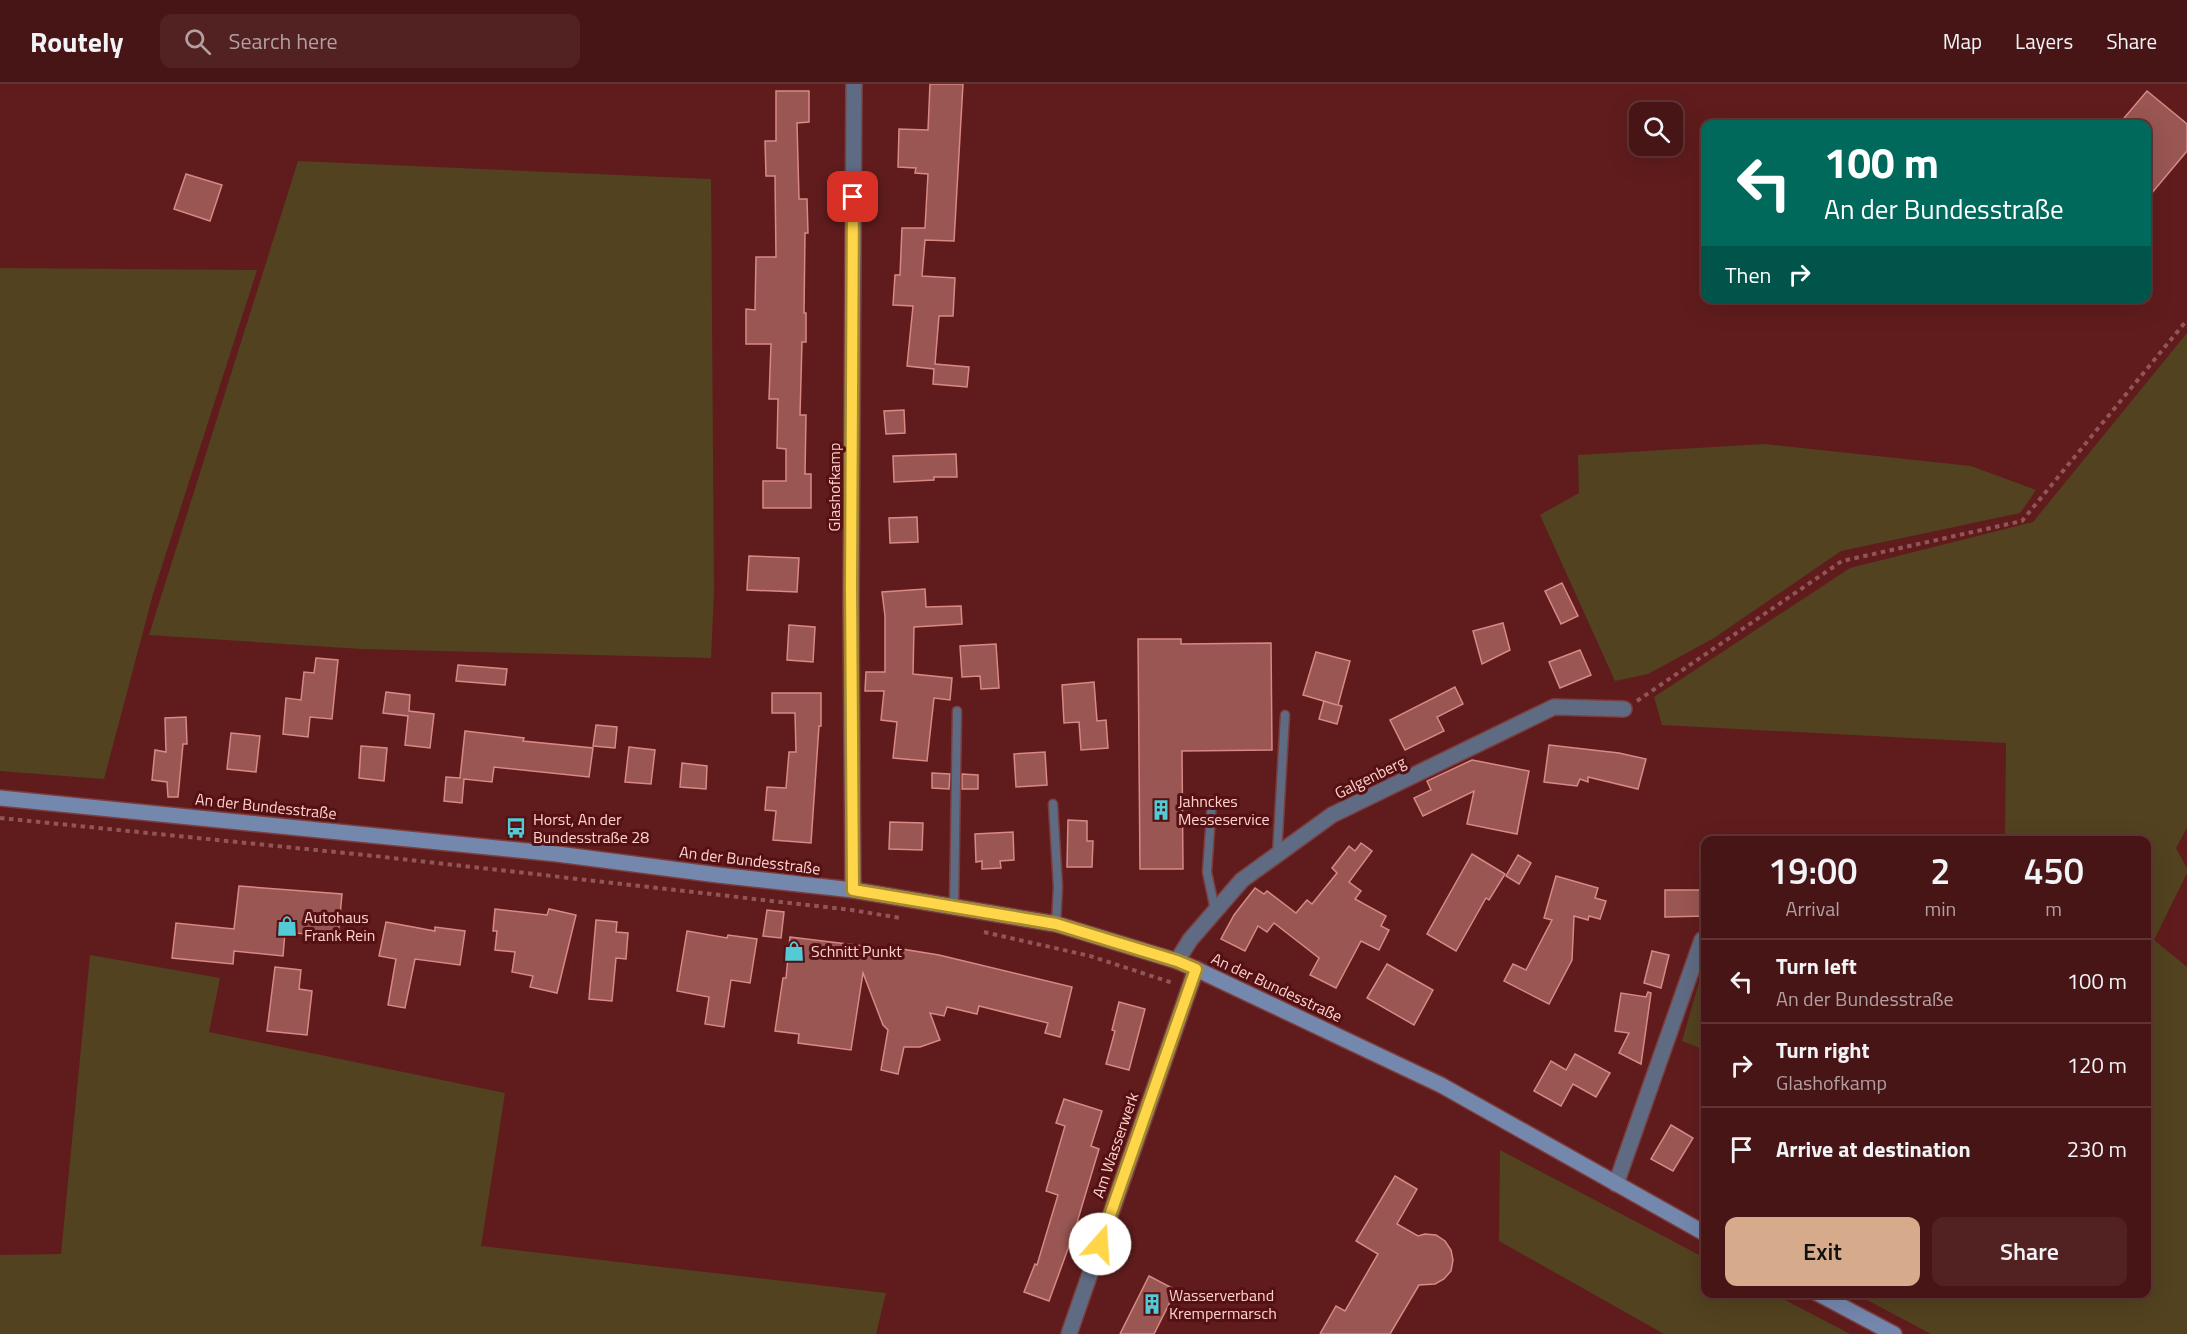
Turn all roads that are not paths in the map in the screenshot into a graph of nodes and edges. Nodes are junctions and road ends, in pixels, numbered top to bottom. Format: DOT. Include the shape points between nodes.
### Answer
graph roads {
  1 [pos="854,84"];
  2 [pos="1624,709"];
  3 [pos="957,711"];
  4 [pos="1285,715"];
  5 [pos="0,798"];
  6 [pos="1212,801"];
  7 [pos="1053,804"];
  8 [pos="1277,855"];
  9 [pos="853,890"];
  10 [pos="954,907"];
  11 [pos="1215,910"];
  12 [pos="1056,924"];
  13 [pos="1701,943"];
  14 [pos="1177,961"];
  15 [pos="1196,969"];
  16 [pos="1617,1184"];
  17 [pos="1701,1231"];
  18 [pos="1826,1298"];
  19 [pos="1069,1334"];
  20 [pos="1894,1334"];
  1 -- 9 [label="street, Glashofkamp"];
  2 -- 8 [label="street, Galgenberg" via="1554,707 1332,815"];
  3 -- 10 [label="lane"];
  4 -- 8 [label="lane"];
  5 -- 9 [label="main road, An der Bundesstraße" via="557,854"];
  6 -- 11 [label="lane" via="1207,872"];
  7 -- 12 [label="lane"];
  8 -- 11 [label="street, Galgenberg" via="1242,880"];
  9 -- 10 [label="main road, An der Bundesstraße"];
  10 -- 12 [label="main road, An der Bundesstraße"];
  11 -- 14 [label="street, Galgenberg"];
  12 -- 14 [label="main road, An der Bundesstraße"];
  13 -- 16 [label="street"];
  14 -- 15 [label="main road, An der Bundesstraße"];
  15 -- 16 [label="main road, An der Bundesstraße" via="1441,1084"];
  15 -- 19 [label="street, Am Wasserwerk"];
  16 -- 17 [label="main road, An der Bundesstraße"];
  18 -- 20 [label="main road"];
}
